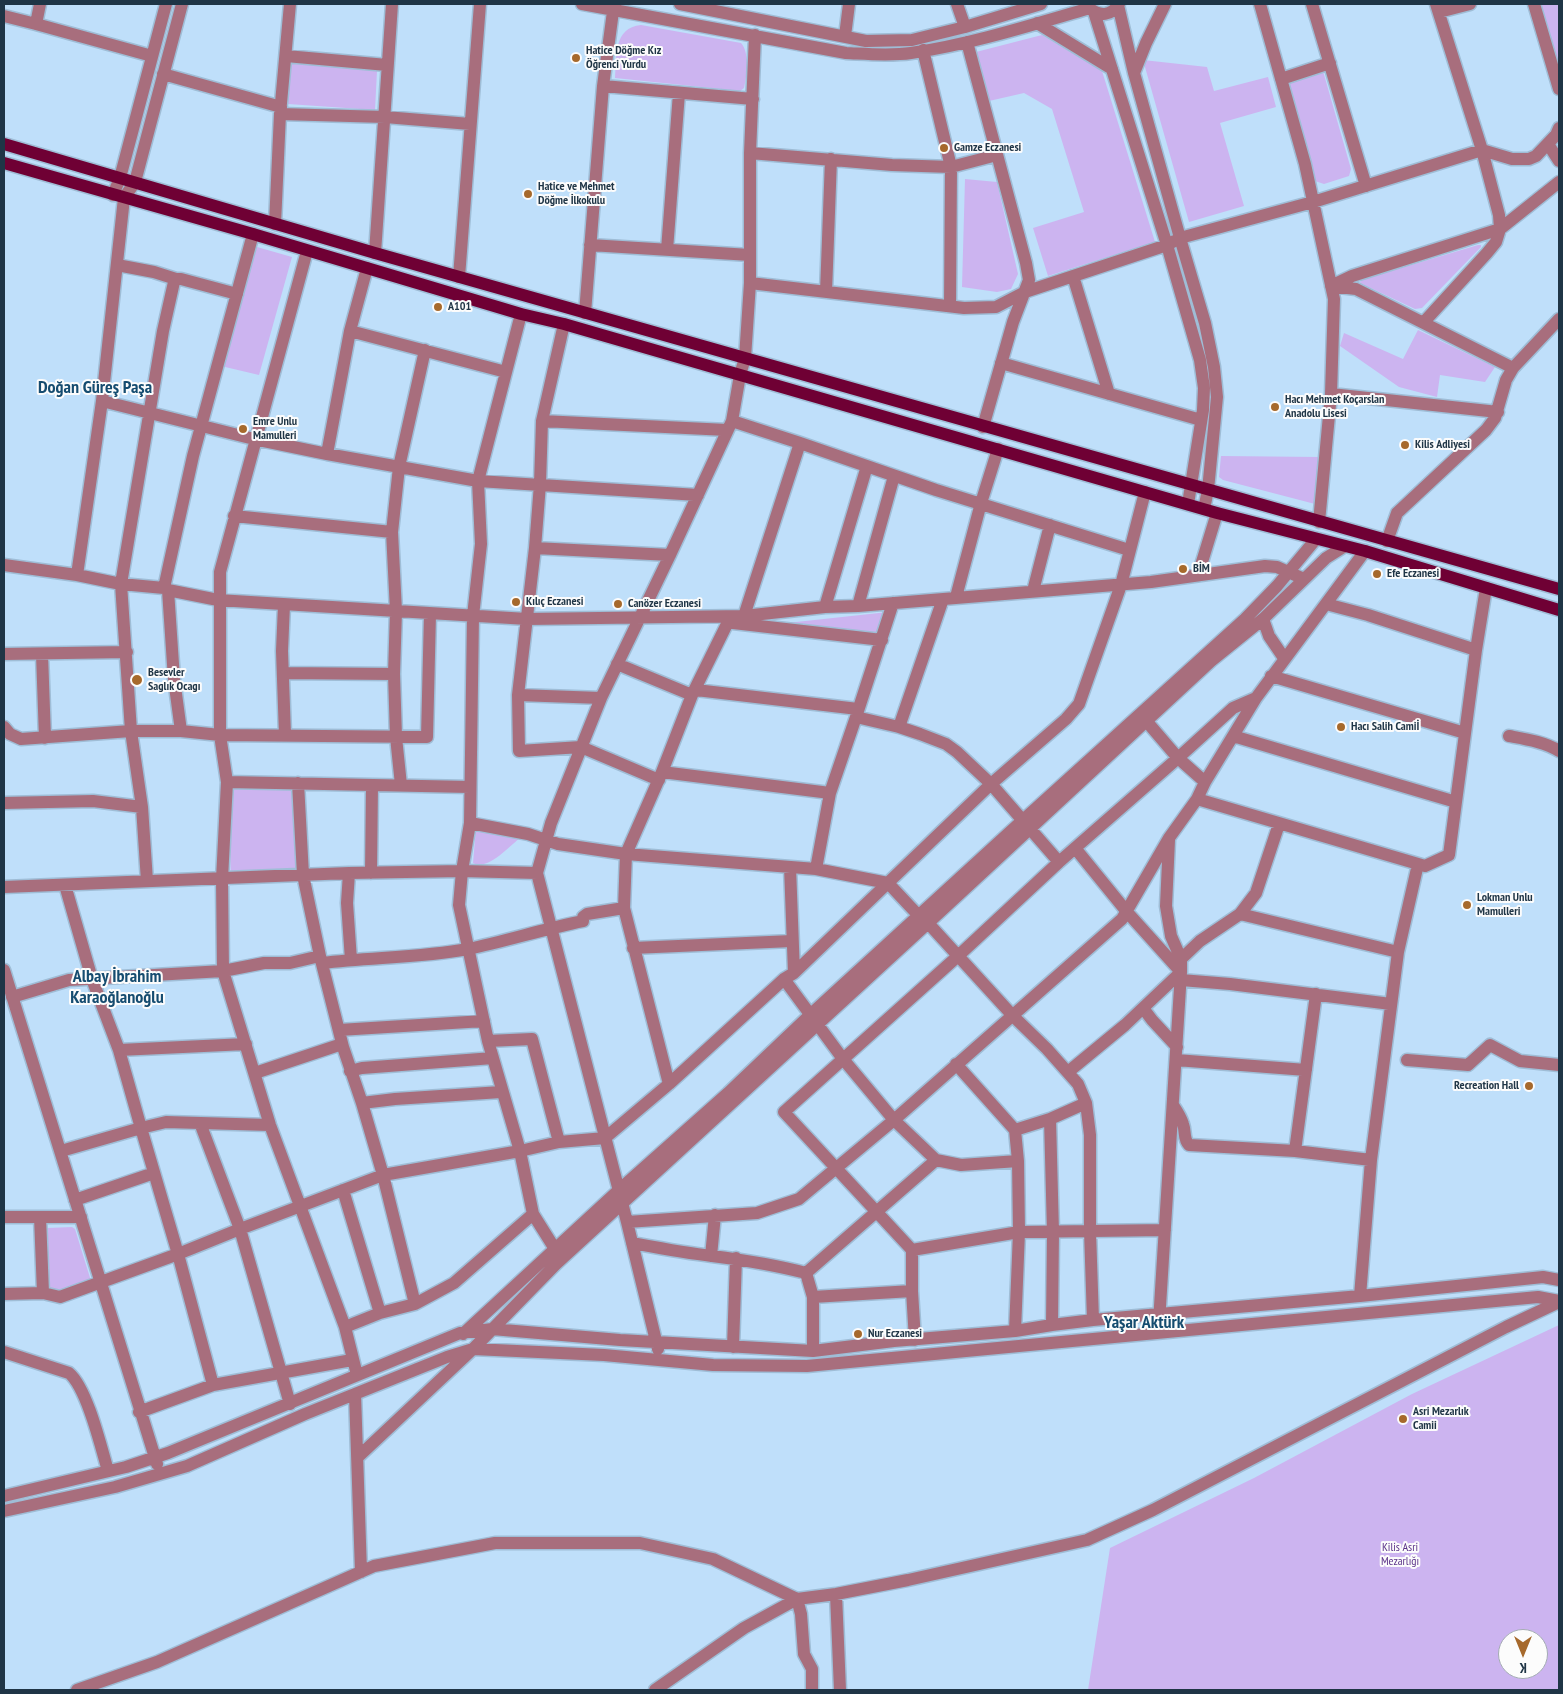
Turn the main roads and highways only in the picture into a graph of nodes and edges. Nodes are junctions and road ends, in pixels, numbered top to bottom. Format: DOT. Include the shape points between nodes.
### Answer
graph roads {
  1 [pos="4,144"];
  2 [pos="4,163"];
  3 [pos="1559,590"];
  4 [pos="1559,610"];
  1 -- 3 [label="main road"];
  2 -- 4 [label="main road" via="1217,513 1364,551"];
}
